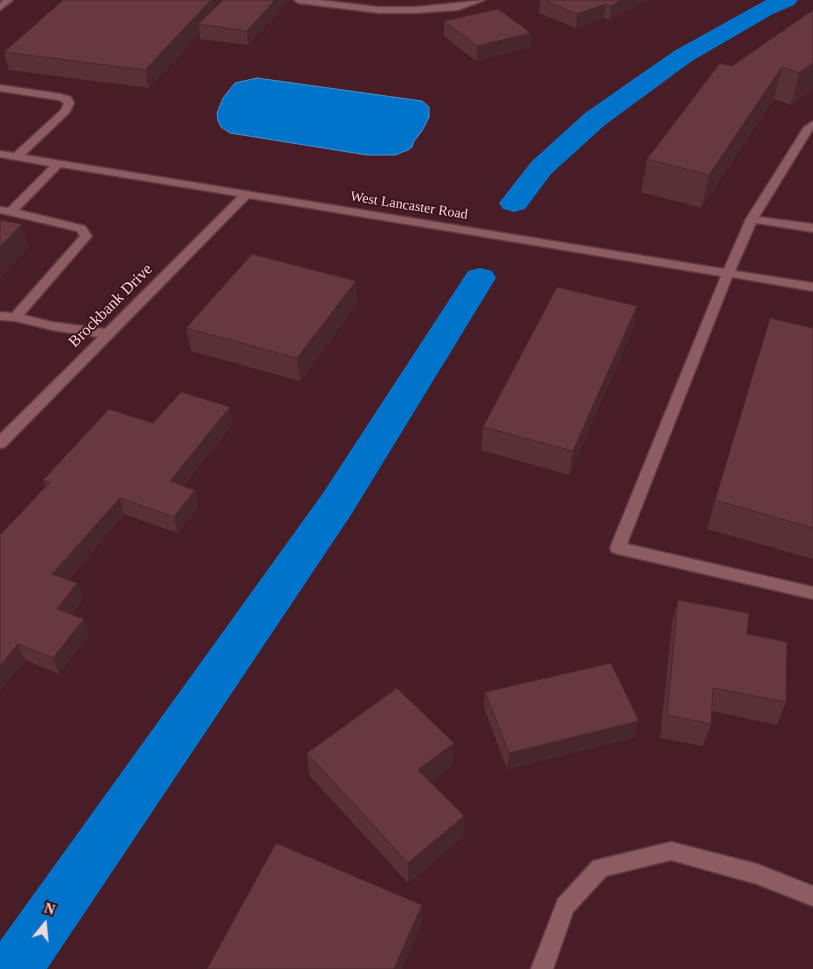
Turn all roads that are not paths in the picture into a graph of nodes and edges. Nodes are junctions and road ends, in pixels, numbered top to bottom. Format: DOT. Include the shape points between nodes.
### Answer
graph roads {
  1 [pos="9,0"];
  2 [pos="298,0"];
  3 [pos="481,0"];
  4 [pos="0,7"];
  5 [pos="0,88"];
  6 [pos="813,124"];
  7 [pos="0,154"];
  8 [pos="17,156"];
  9 [pos="59,163"];
  10 [pos="246,194"];
  11 [pos="6,211"];
  12 [pos="752,219"];
  13 [pos="813,228"];
  14 [pos="728,273"];
  15 [pos="813,287"];
  16 [pos="0,316"];
  17 [pos="15,317"];
  18 [pos="108,334"];
  19 [pos="0,443"];
  20 [pos="813,593"];
  21 [pos="813,896"];
  22 [pos="542,969"];
  1 -- 4 [label="street"];
  2 -- 3 [label="street" via="379,10 458,7"];
  5 -- 8 [label="street" via="61,97 69,104"];
  6 -- 12 [label="street"];
  7 -- 8 [label="street, West Lancaster Road"];
  8 -- 9 [label="street, West Lancaster Road"];
  9 -- 10 [label="street, West Lancaster Road"];
  9 -- 11 [label="street"];
  10 -- 14 [label="street, West Lancaster Road"];
  10 -- 18 [label="street, Brockbank Drive"];
  11 -- 17 [label="street" via="81,228 86,236"];
  12 -- 13 [label="street"];
  12 -- 14 [label="street"];
  14 -- 15 [label="street, West Lancaster Road"];
  14 -- 20 [label="street" via="618,548"];
  16 -- 17 [label="street"];
  17 -- 18 [label="street"];
  18 -- 19 [label="street, Brockbank Drive"];
  21 -- 22 [label="street" via="757,874 671,851 600,868 565,906"];
}
